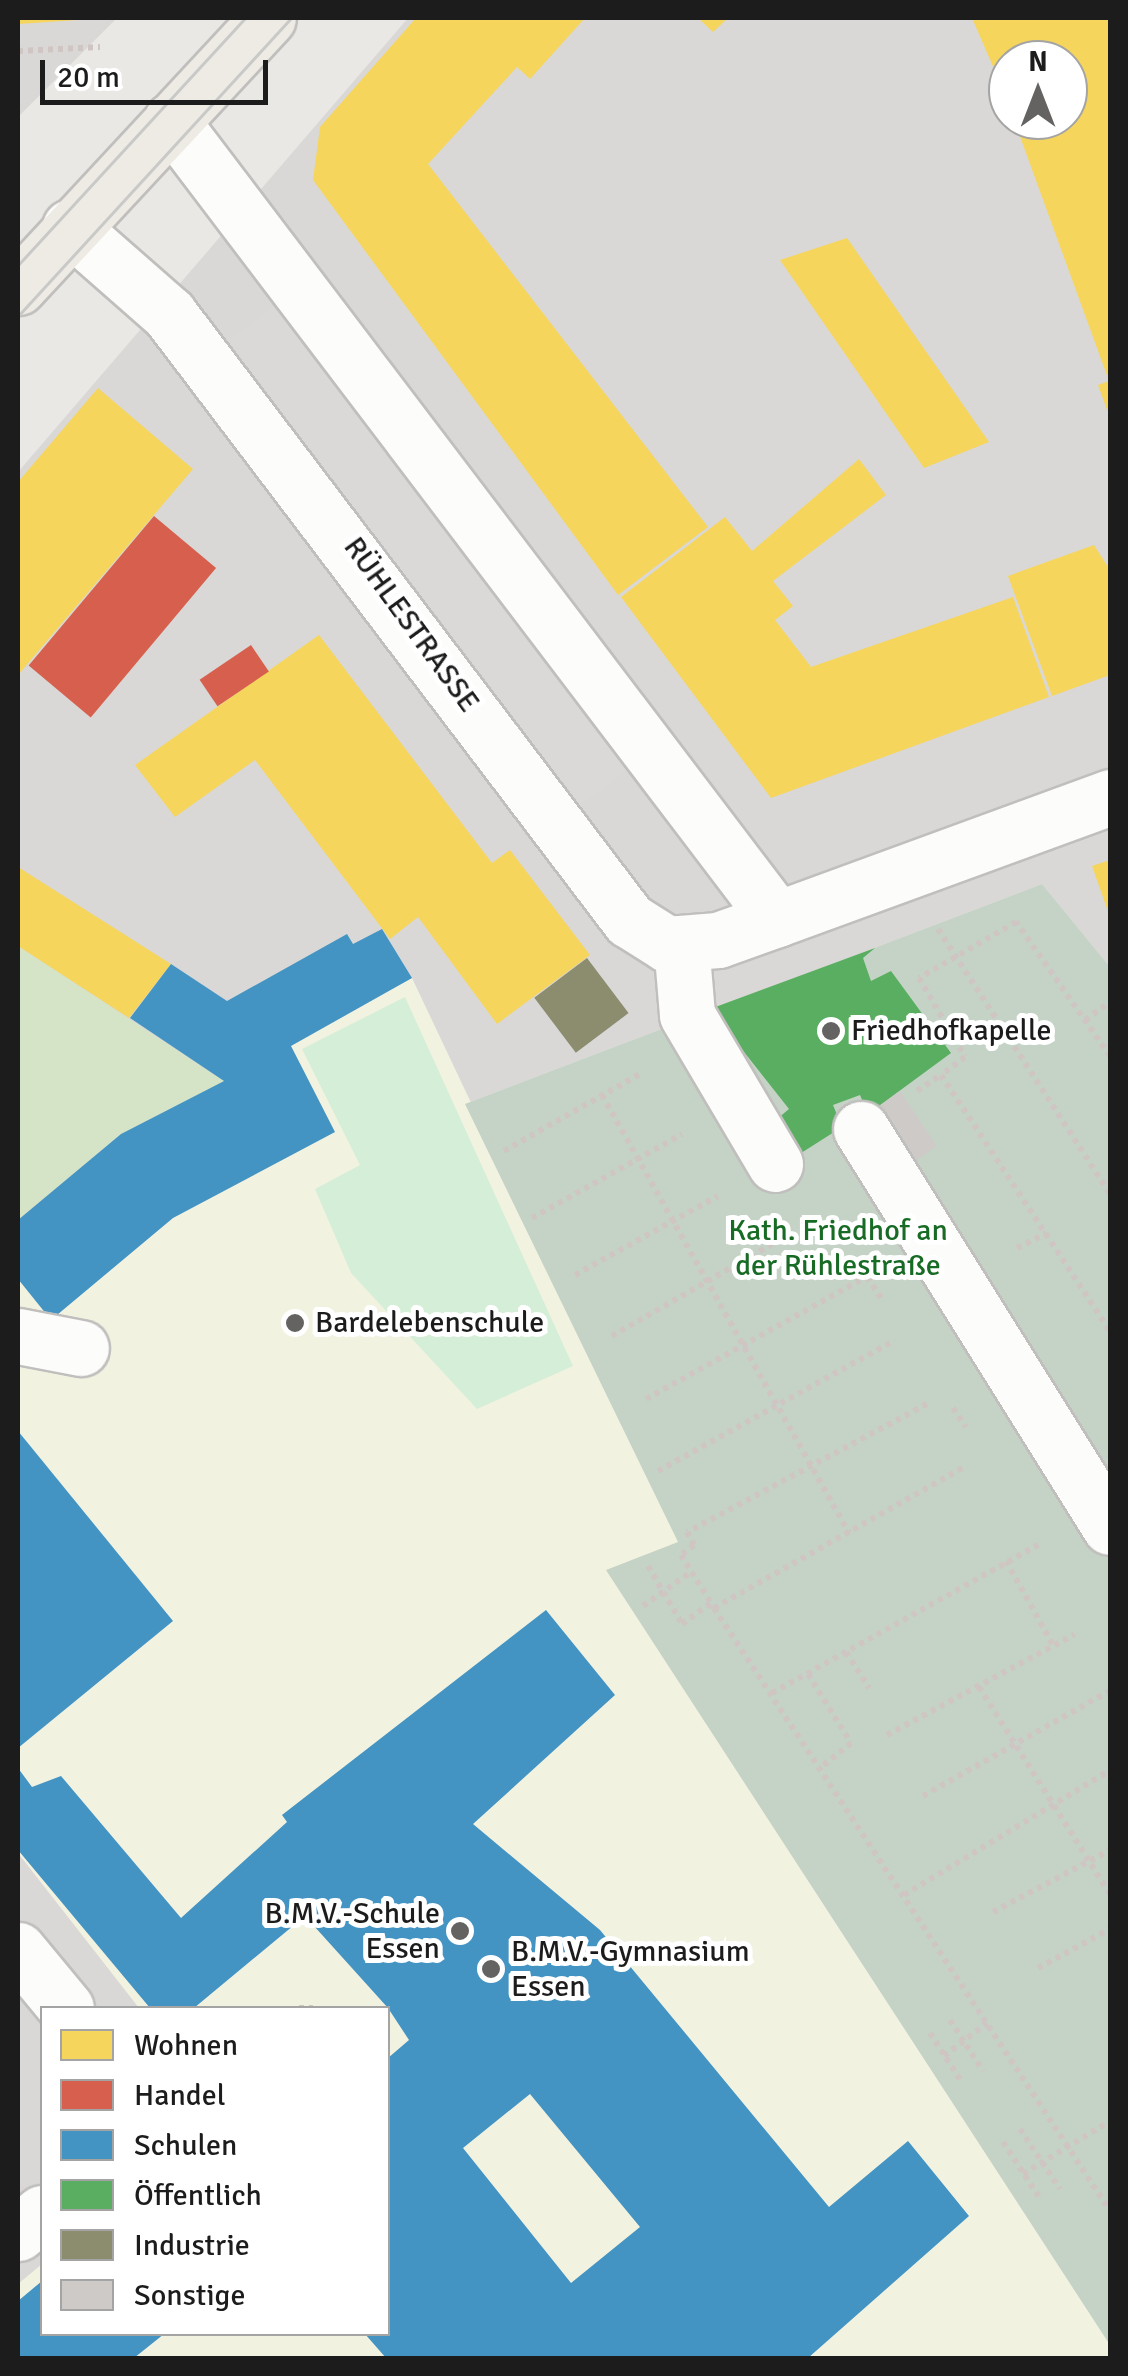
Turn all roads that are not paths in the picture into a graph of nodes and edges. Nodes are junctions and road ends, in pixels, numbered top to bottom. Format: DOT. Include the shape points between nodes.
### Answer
graph roads {
  1 [pos="268,18"];
  2 [pos="171,121"];
  3 [pos="70,228"];
  4 [pos="18,287"];
  5 [pos="1110,797"];
  6 [pos="777,918"];
  7 [pos="681,943"];
  8 [pos="883,1115"];
  9 [pos="776,1164"];
  10 [pos="18,1336"];
  11 [pos="81,1348"];
  12 [pos="1106,1519"];
  13 [pos="18,1950"];
  14 [pos="64,2006"];
  15 [pos="40,2215"];
  16 [pos="18,2233"];
  1 -- 2 [label="main road"];
  2 -- 3 [label="main road"];
  2 -- 6 [label="street"];
  3 -- 4 [label="main road"];
  3 -- 7 [label="street, RÜHLESTRASSE" via="169,314 629,920 666,944"];
  5 -- 6 [label="street"];
  6 -- 7 [label="street"];
  7 -- 9 [label="street" via="687,1015"];
  8 -- 12 [label="street" via="931,1241"];
  10 -- 11 [label="street"];
  13 -- 14 [label="street"];
  15 -- 16 [label="street"];
}
